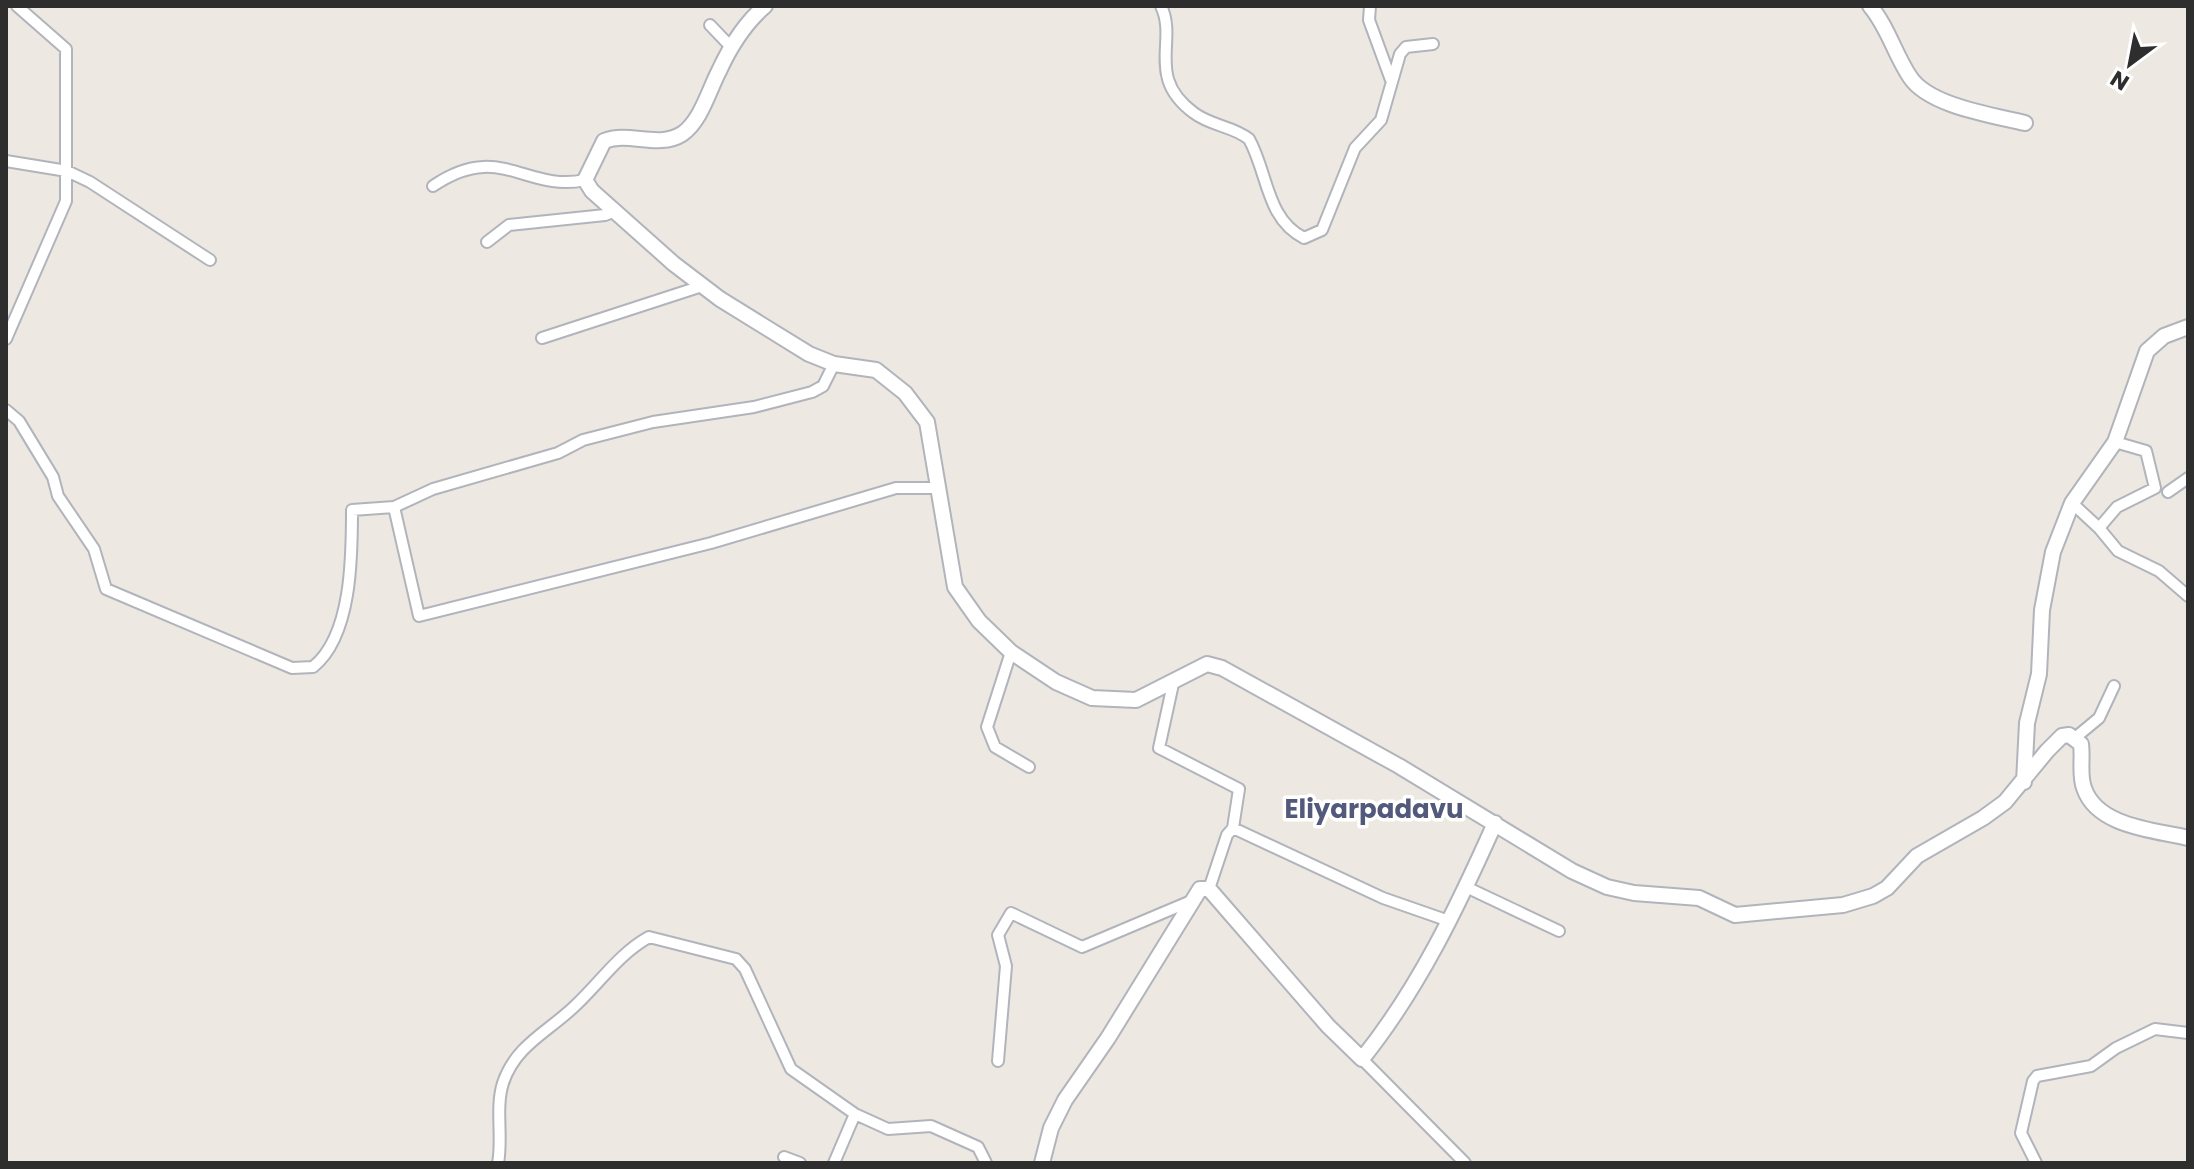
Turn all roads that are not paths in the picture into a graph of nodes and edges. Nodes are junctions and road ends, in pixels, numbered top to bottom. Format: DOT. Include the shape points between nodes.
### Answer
graph roads {
  1 [pos="17,6"];
  2 [pos="765,6"];
  3 [pos="1161,6"];
  4 [pos="1370,6"];
  5 [pos="1870,6"];
  6 [pos="710,25"];
  7 [pos="1433,44"];
  8 [pos="731,47"];
  9 [pos="1391,80"];
  10 [pos="2025,123"];
  11 [pos="6,161"];
  12 [pos="67,171"];
  13 [pos="585,180"];
  14 [pos="433,186"];
  15 [pos="615,211"];
  16 [pos="487,242"];
  17 [pos="210,260"];
  18 [pos="702,286"];
  19 [pos="2188,327"];
  20 [pos="542,338"];
  21 [pos="6,339"];
  22 [pos="834,364"];
  23 [pos="6,410"];
  24 [pos="2115,442"];
  25 [pos="2188,478"];
  26 [pos="938,488"];
  27 [pos="2168,492"];
  28 [pos="2072,503"];
  29 [pos="394,507"];
  30 [pos="2099,528"];
  31 [pos="2188,596"];
  32 [pos="1011,652"];
  33 [pos="1173,684"];
  34 [pos="2114,686"];
  35 [pos="2076,737"];
  36 [pos="1029,767"];
  37 [pos="2024,782"];
  38 [pos="1495,823"];
  39 [pos="1233,828"];
  40 [pos="2188,838"];
  41 [pos="1466,887"];
  42 [pos="1209,889"];
  43 [pos="1191,901"];
  44 [pos="1449,921"];
  45 [pos="1559,931"];
  46 [pos="2188,1033"];
  47 [pos="1362,1059"];
  48 [pos="998,1061"];
  49 [pos="855,1114"];
  50 [pos="784,1157"];
  51 [pos="498,1163"];
  52 [pos="800,1163"];
  53 [pos="834,1163"];
  54 [pos="986,1163"];
  55 [pos="1042,1163"];
  56 [pos="1465,1163"];
  57 [pos="2036,1163"];
  1 -- 12 [label="street" via="66,49"];
  2 -- 8 [label="main road"];
  3 -- 9 [label="street" via="1170,86 1191,112 1249,139 1279,218 1304,238 1314,236 1327,221 1355,148 1381,120"];
  4 -- 9 [label="street" via="1369,20"];
  5 -- 10 [label="main road" via="1923,91"];
  6 -- 8 [label="street"];
  7 -- 9 [label="street" via="1406,47"];
  8 -- 13 [label="main road" via="710,94 684,133 666,141 604,141"];
  11 -- 12 [label="street"];
  12 -- 17 [label="street"];
  12 -- 21 [label="street" via="66,201"];
  13 -- 14 [label="street" via="567,184 487,165 455,170"];
  13 -- 15 [label="main road"];
  15 -- 16 [label="street" via="509,225"];
  15 -- 18 [label="main road"];
  18 -- 20 [label="street"];
  18 -- 22 [label="main road" via="777,335"];
  19 -- 24 [label="main road" via="2164,336 2147,351"];
  22 -- 26 [label="main road" via="876,370 905,393 927,422"];
  22 -- 29 [label="street" via="823,386 812,392 583,440"];
  23 -- 29 [label="street" via="19,421 53,477 58,496 94,549 106,589 292,668 313,667 337,639 352,565 352,510"];
  24 -- 28 [label="main road"];
  24 -- 30 [label="street" via="2146,451 2155,488 2117,507"];
  25 -- 27 [label="street"];
  26 -- 29 [label="street" via="896,488 711,543 419,616"];
  26 -- 32 [label="main road" via="955,587 979,621"];
  28 -- 30 [label="street"];
  28 -- 37 [label="main road" via="2053,552 2042,610 2039,674 2023,752"];
  30 -- 31 [label="street" via="2118,551 2159,571"];
  32 -- 33 [label="main road" via="1092,698 1136,700"];
  32 -- 36 [label="street" via="987,727 995,747"];
  33 -- 38 [label="main road" via="1207,664 1222,668"];
  33 -- 39 [label="street" via="1159,748 1239,789"];
  34 -- 35 [label="street" via="2099,718"];
  35 -- 37 [label="main road" via="2062,736"];
  35 -- 40 [label="main road" via="2084,790 2107,814"];
  37 -- 38 [label="main road" via="1983,818 1917,856 1873,896 1775,914 1735,915 1699,898 1607,887"];
  38 -- 41 [label="main road"];
  39 -- 42 [label="street"];
  39 -- 44 [label="street" via="1383,898"];
  41 -- 44 [label="main road"];
  41 -- 45 [label="street"];
  42 -- 43 [label="main road" via="1200,889"];
  42 -- 47 [label="main road"];
  43 -- 48 [label="street" via="1082,947 1011,913 998,935 1006,966"];
  43 -- 55 [label="main road" via="1065,1100"];
  44 -- 47 [label="main road" via="1389,1025"];
  46 -- 57 [label="street" via="2155,1029 2091,1066 2037,1076 2021,1133"];
  47 -- 56 [label="street"];
  49 -- 51 [label="street" via="791,1069 736,959 649,937 633,946 575,1007 532,1039 510,1065 502,1087"];
  49 -- 53 [label="street"];
  49 -- 54 [label="street" via="888,1129 931,1126 978,1147"];
  50 -- 52 [label="street"];
}
